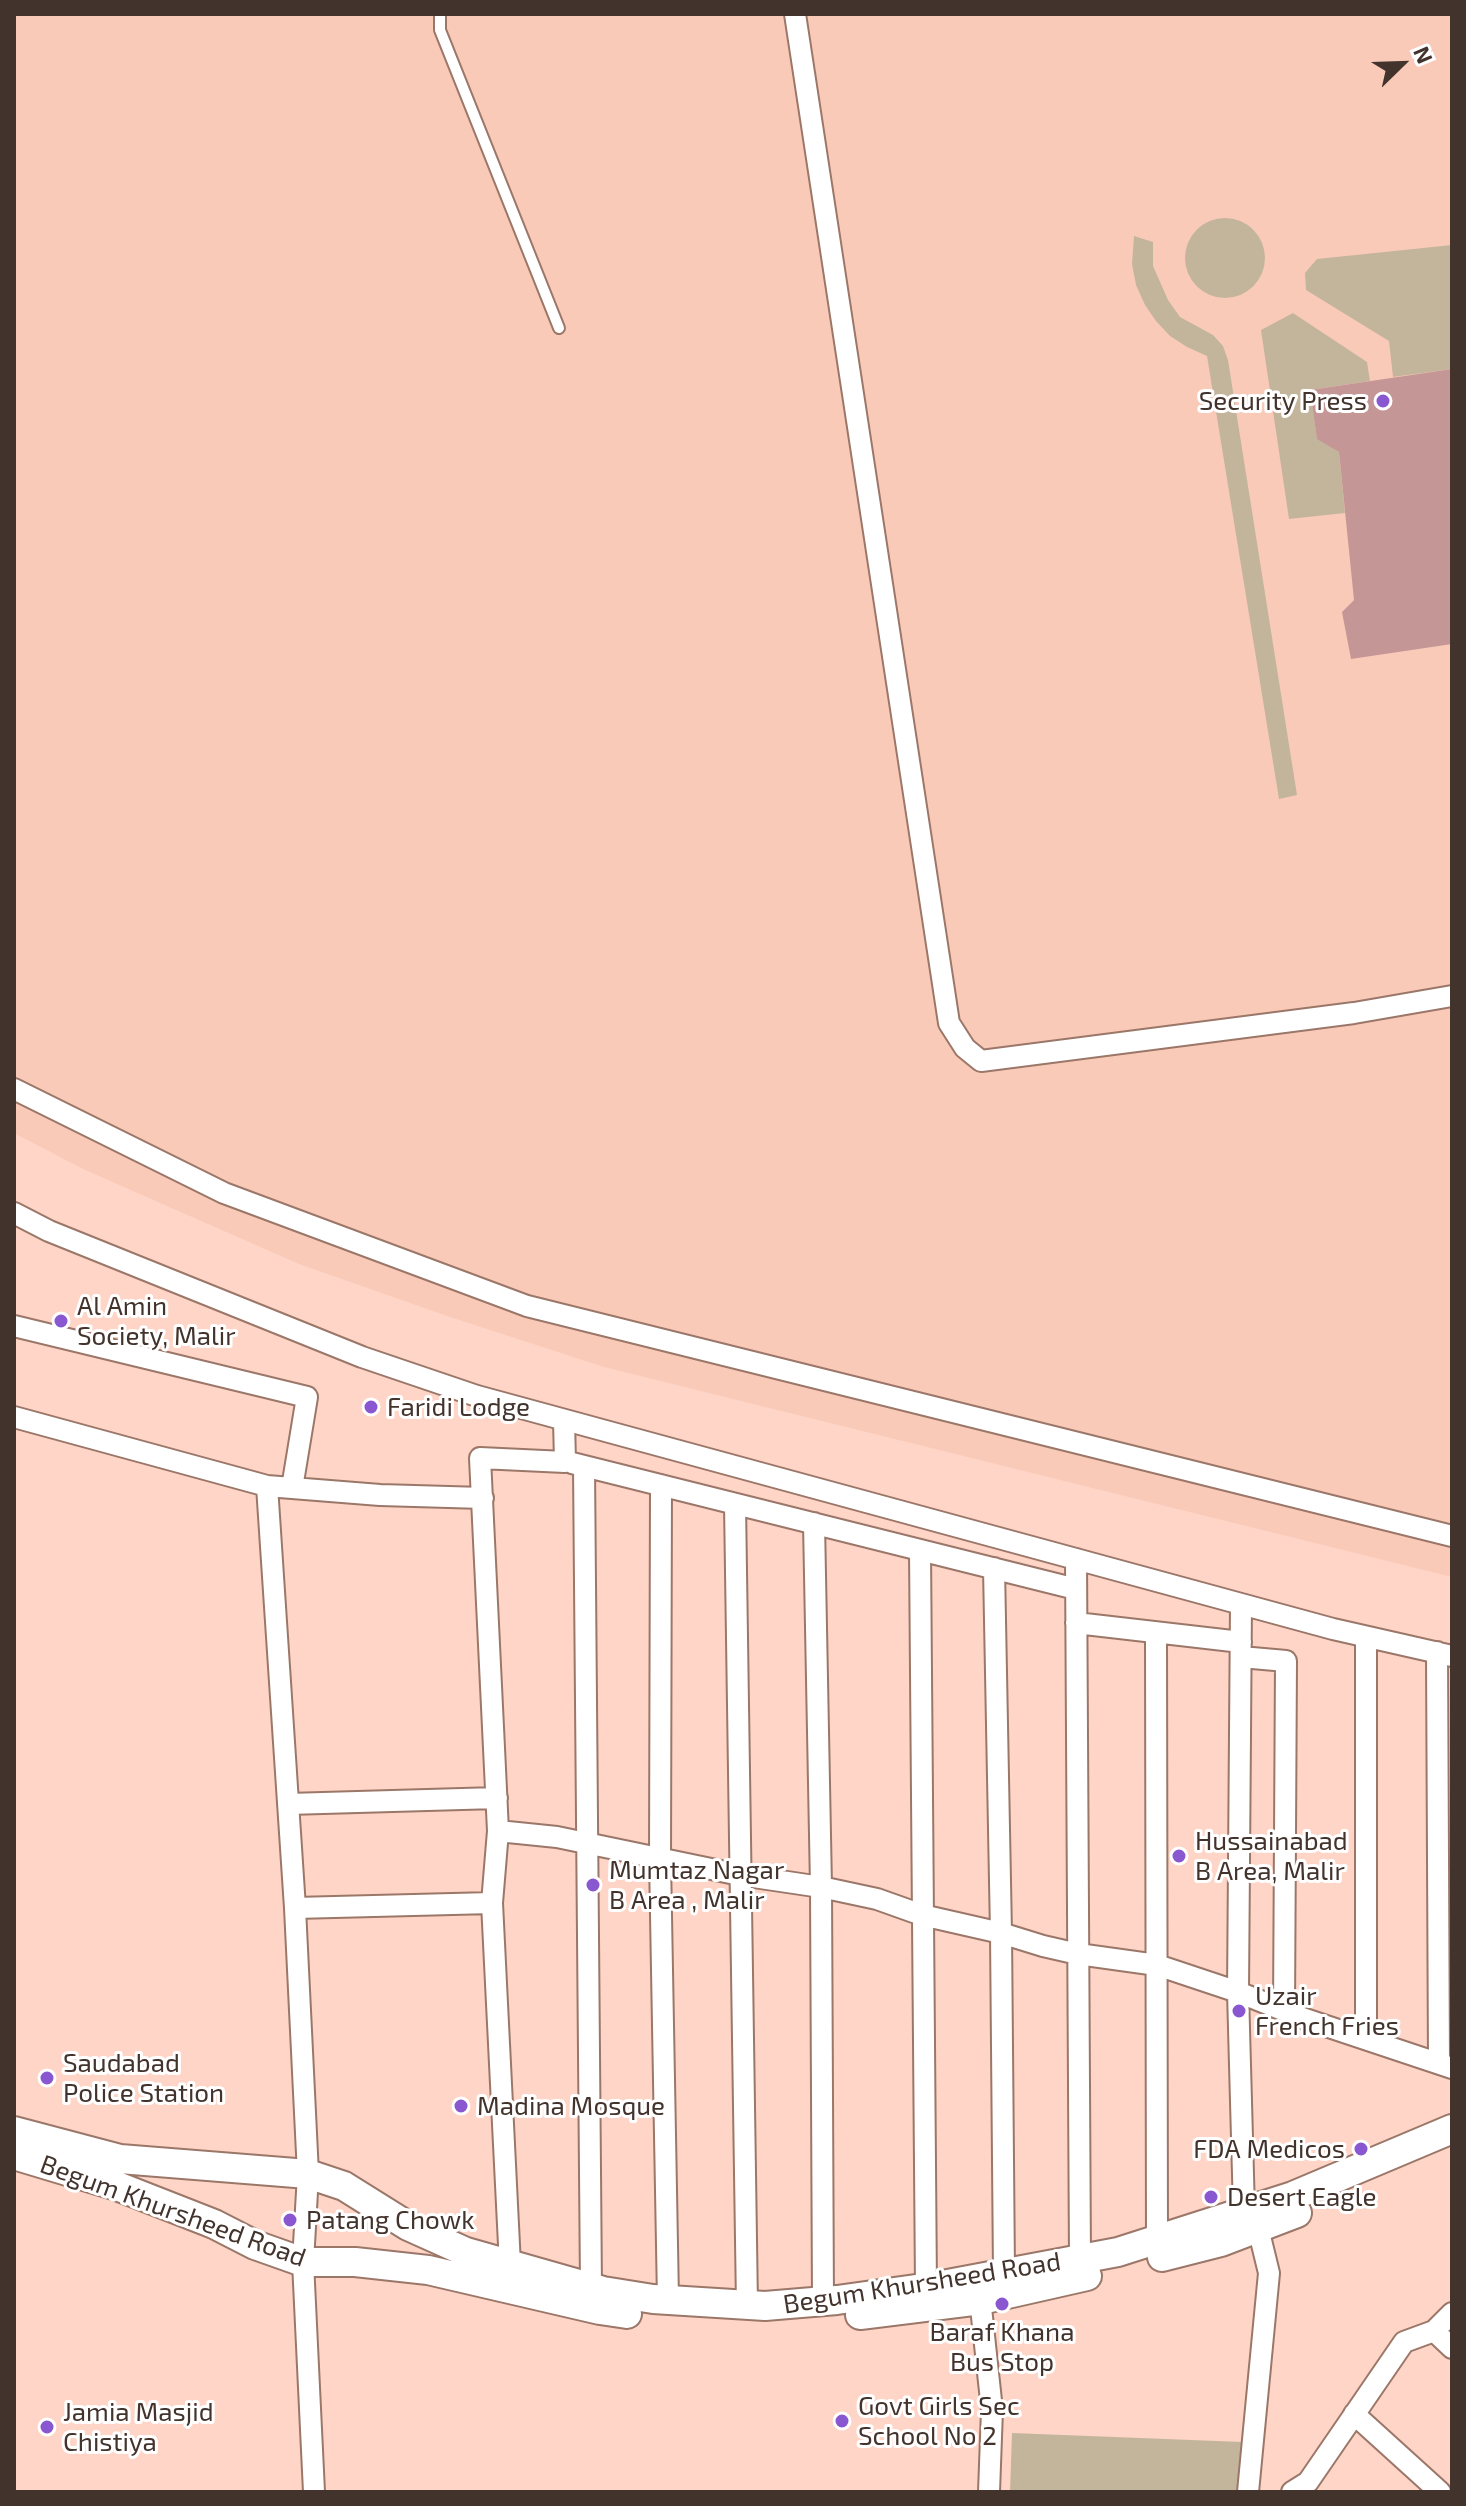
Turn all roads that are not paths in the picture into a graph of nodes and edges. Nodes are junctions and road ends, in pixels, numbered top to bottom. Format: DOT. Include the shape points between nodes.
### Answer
graph roads {
  1 [pos="795,14"];
  2 [pos="438,15"];
  3 [pos="559,328"];
  4 [pos="1452,996"];
  5 [pos="14,1089"];
  6 [pos="14,1213"];
  7 [pos="14,1326"];
  8 [pos="14,1417"];
  9 [pos="564,1420"];
  10 [pos="574,1464"];
  11 [pos="661,1485"];
  12 [pos="267,1486"];
  13 [pos="292,1488"];
  14 [pos="483,1498"];
  15 [pos="735,1504"];
  16 [pos="814,1523"];
  17 [pos="1452,1536"];
  18 [pos="920,1550"];
  19 [pos="1076,1559"];
  20 [pos="994,1568"];
  21 [pos="1076,1589"];
  22 [pos="1241,1604"];
  23 [pos="1076,1623"];
  24 [pos="1156,1633"];
  25 [pos="1366,1637"];
  26 [pos="1241,1650"];
  27 [pos="1444,1654"];
  28 [pos="497,1798"];
  29 [pos="288,1804"];
  30 [pos="498,1831"];
  31 [pos="586,1842"];
  32 [pos="660,1860"];
  33 [pos="740,1875"];
  34 [pos="821,1887"];
  35 [pos="492,1903"];
  36 [pos="295,1908"];
  37 [pos="922,1915"];
  38 [pos="1001,1933"];
  39 [pos="1078,1954"];
  40 [pos="1157,1965"];
  41 [pos="1238,1992"];
  42 [pos="1284,2010"];
  43 [pos="1366,2039"];
  44 [pos="1446,2066"];
  45 [pos="1452,2129"];
  46 [pos="14,2131"];
  47 [pos="1452,2146"];
  48 [pos="14,2155"];
  49 [pos="308,2174"];
  50 [pos="1251,2219"];
  51 [pos="1157,2240"];
  52 [pos="1080,2259"];
  53 [pos="303,2262"];
  54 [pos="510,2265"];
  55 [pos="1004,2273"];
  56 [pos="926,2287"];
  57 [pos="591,2288"];
  58 [pos="979,2289"];
  59 [pos="668,2300"];
  60 [pos="823,2302"];
  61 [pos="747,2306"];
  62 [pos="1452,2313"];
  63 [pos="1434,2331"];
  64 [pos="1452,2348"];
  65 [pos="1354,2414"];
  66 [pos="314,2492"];
  67 [pos="989,2492"];
  68 [pos="1248,2492"];
  69 [pos="1292,2492"];
  70 [pos="1440,2492"];
  1 -- 4 [label="street" via="949,1023 965,1048 981,1061"];
  2 -- 3 [label="lane"];
  5 -- 17 [label="street" via="224,1193 527,1306"];
  6 -- 9 [label="street" via="362,1357"];
  7 -- 13 [label="street" via="307,1397"];
  8 -- 12 [label="street"];
  9 -- 10 [label="street"];
  9 -- 19 [label="street"];
  10 -- 11 [label="street"];
  10 -- 14 [label="street" via="480,1458"];
  10 -- 31 [label="street"];
  11 -- 15 [label="street"];
  11 -- 32 [label="street"];
  12 -- 13 [label="street"];
  12 -- 29 [label="street"];
  13 -- 14 [label="street"];
  14 -- 28 [label="street"];
  15 -- 16 [label="street"];
  15 -- 33 [label="street"];
  16 -- 18 [label="street"];
  16 -- 34 [label="street"];
  18 -- 20 [label="street"];
  18 -- 37 [label="street"];
  19 -- 21 [label="street"];
  19 -- 22 [label="street"];
  20 -- 21 [label="street"];
  20 -- 38 [label="street"];
  21 -- 23 [label="street"];
  22 -- 25 [label="street"];
  22 -- 26 [label="street"];
  23 -- 24 [label="street"];
  23 -- 39 [label="street"];
  24 -- 26 [label="street"];
  24 -- 40 [label="street"];
  25 -- 27 [label="street"];
  25 -- 43 [label="street"];
  26 -- 41 [label="street"];
  26 -- 42 [label="street" via="1286,1661"];
  27 -- 44 [label="street"];
  28 -- 29 [label="street"];
  28 -- 30 [label="street"];
  29 -- 36 [label="street"];
  30 -- 31 [label="street"];
  30 -- 35 [label="street"];
  31 -- 32 [label="street"];
  31 -- 57 [label="street"];
  32 -- 33 [label="street"];
  32 -- 59 [label="street"];
  33 -- 34 [label="street"];
  33 -- 61 [label="street"];
  34 -- 37 [label="street"];
  34 -- 60 [label="street"];
  35 -- 36 [label="street"];
  35 -- 54 [label="street"];
  36 -- 49 [label="street"];
  37 -- 38 [label="street"];
  37 -- 56 [label="street"];
  38 -- 39 [label="street"];
  38 -- 55 [label="street"];
  39 -- 40 [label="street"];
  39 -- 52 [label="street"];
  40 -- 41 [label="street"];
  40 -- 51 [label="street"];
  41 -- 42 [label="street"];
  41 -- 50 [label="street"];
  42 -- 43 [label="street"];
  43 -- 44 [label="street"];
  45 -- 50 [label="main road, Begum Khursheed Road"];
  46 -- 49 [label="main road, Begum Khursheed Road" via="120,2159"];
  47 -- 50 [label="main road, Begum Khursheed Road" via="1319,2204"];
  48 -- 53 [label="main road, Begum Khursheed Road" via="117,2186"];
  49 -- 53 [label="street"];
  49 -- 54 [label="main road, Begum Khursheed Road" via="344,2186 437,2239"];
  50 -- 51 [label="main road, Begum Khursheed Road"];
  50 -- 58 [label="main road, Begum Khursheed Road" via="1221,2242"];
  50 -- 68 [label="street" via="1269,2273"];
  51 -- 52 [label="main road, Begum Khursheed Road"];
  52 -- 55 [label="main road, Begum Khursheed Road"];
  53 -- 58 [label="main road, Begum Khursheed Road" via="428,2270 655,2318 768,2323 875,2314"];
  53 -- 66 [label="street"];
  54 -- 57 [label="main road, Begum Khursheed Road"];
  55 -- 58 [label="main road, Begum Khursheed Road"];
  56 -- 58 [label="main road, Begum Khursheed Road"];
  56 -- 60 [label="main road, Begum Khursheed Road"];
  57 -- 59 [label="main road, Begum Khursheed Road"];
  58 -- 67 [label="street" via="992,2410"];
  59 -- 61 [label="main road, Begum Khursheed Road"];
  60 -- 61 [label="main road, Begum Khursheed Road"];
  62 -- 63 [label="street"];
  63 -- 64 [label="street"];
  63 -- 65 [label="street" via="1404,2342"];
  65 -- 69 [label="street" via="1308,2482"];
  65 -- 70 [label="street"];
}
